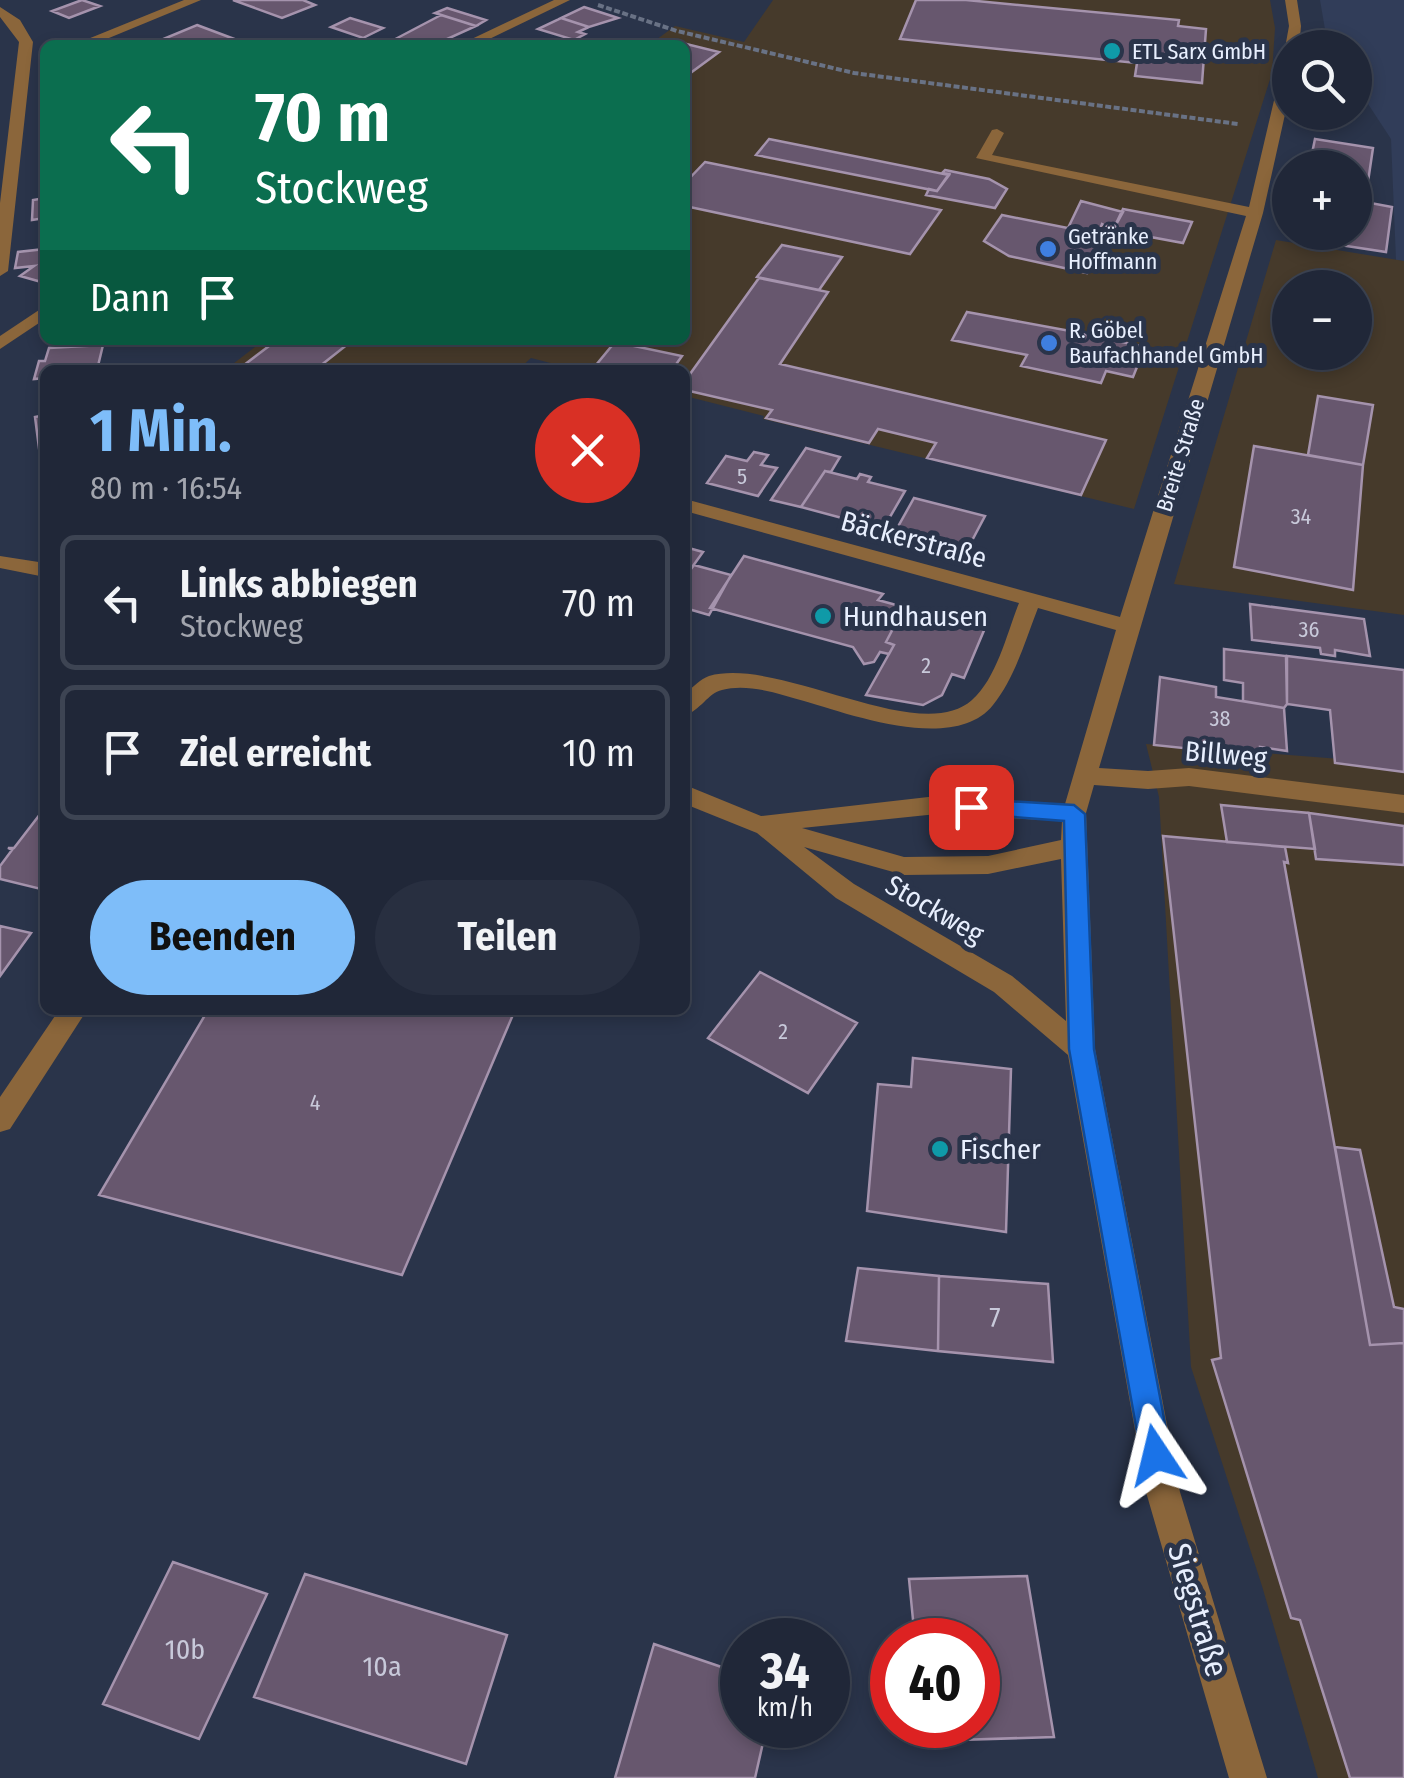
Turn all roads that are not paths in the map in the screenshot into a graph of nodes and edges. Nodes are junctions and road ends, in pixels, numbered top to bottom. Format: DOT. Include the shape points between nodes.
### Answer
graph roads {
  1 [pos="195,0"];
  2 [pos="564,0"];
  3 [pos="1291,0"];
  4 [pos="0,11"];
  5 [pos="1294,30"];
  6 [pos="93,40"];
  7 [pos="477,40"];
  8 [pos="1276,130"];
  9 [pos="997,132"];
  10 [pos="1256,213"];
  11 [pos="0,271"];
  12 [pos="40,316"];
  13 [pos="0,344"];
  14 [pos="690,506"];
  15 [pos="0,562"];
  16 [pos="40,569"];
  17 [pos="1031,600"];
  18 [pos="1128,626"];
  19 [pos="690,702"];
  20 [pos="1086,776"];
  21 [pos="690,796"];
  22 [pos="1404,804"];
  23 [pos="1074,814"];
  24 [pos="757,824"];
  25 [pos="1073,848"];
  26 [pos="71,1015"];
  27 [pos="1082,1049"];
  28 [pos="0,1120"];
  29 [pos="1248,1778"];
  1 -- 6 [label="street"];
  2 -- 7 [label="street"];
  3 -- 5 [label="street"];
  4 -- 11 [label="street" via="15,23 31,64"];
  8 -- 10 [label="street, Breite Straße"];
  9 -- 10 [label="street" via="983,158"];
  10 -- 18 [label="street, Breite Straße"];
  12 -- 13 [label="street"];
  14 -- 17 [label="street, Bäckerstraße"];
  15 -- 16 [label="street"];
  17 -- 18 [label="street, Bäckerstraße"];
  17 -- 19 [label="street" via="989,694 978,709 950,719 912,719 752,682 712,682"];
  18 -- 20 [label="street, Breite Straße"];
  20 -- 22 [label="street, Billweg" via="1189,777"];
  20 -- 23 [label="street, Breite Straße"];
  21 -- 24 [label="street, Stockweg"];
  23 -- 24 [label="street, Stockweg" via="937,805"];
  23 -- 25 [label="street, Breite Straße"];
  24 -- 25 [label="street, Stockweg" via="904,866 988,864"];
  24 -- 27 [label="street, Stockweg" via="845,892 1003,984"];
  25 -- 27 [label="street, Siegstraße"];
  26 -- 28 [label="street"];
  27 -- 29 [label="street, Siegstraße" via="1163,1492"];
}
